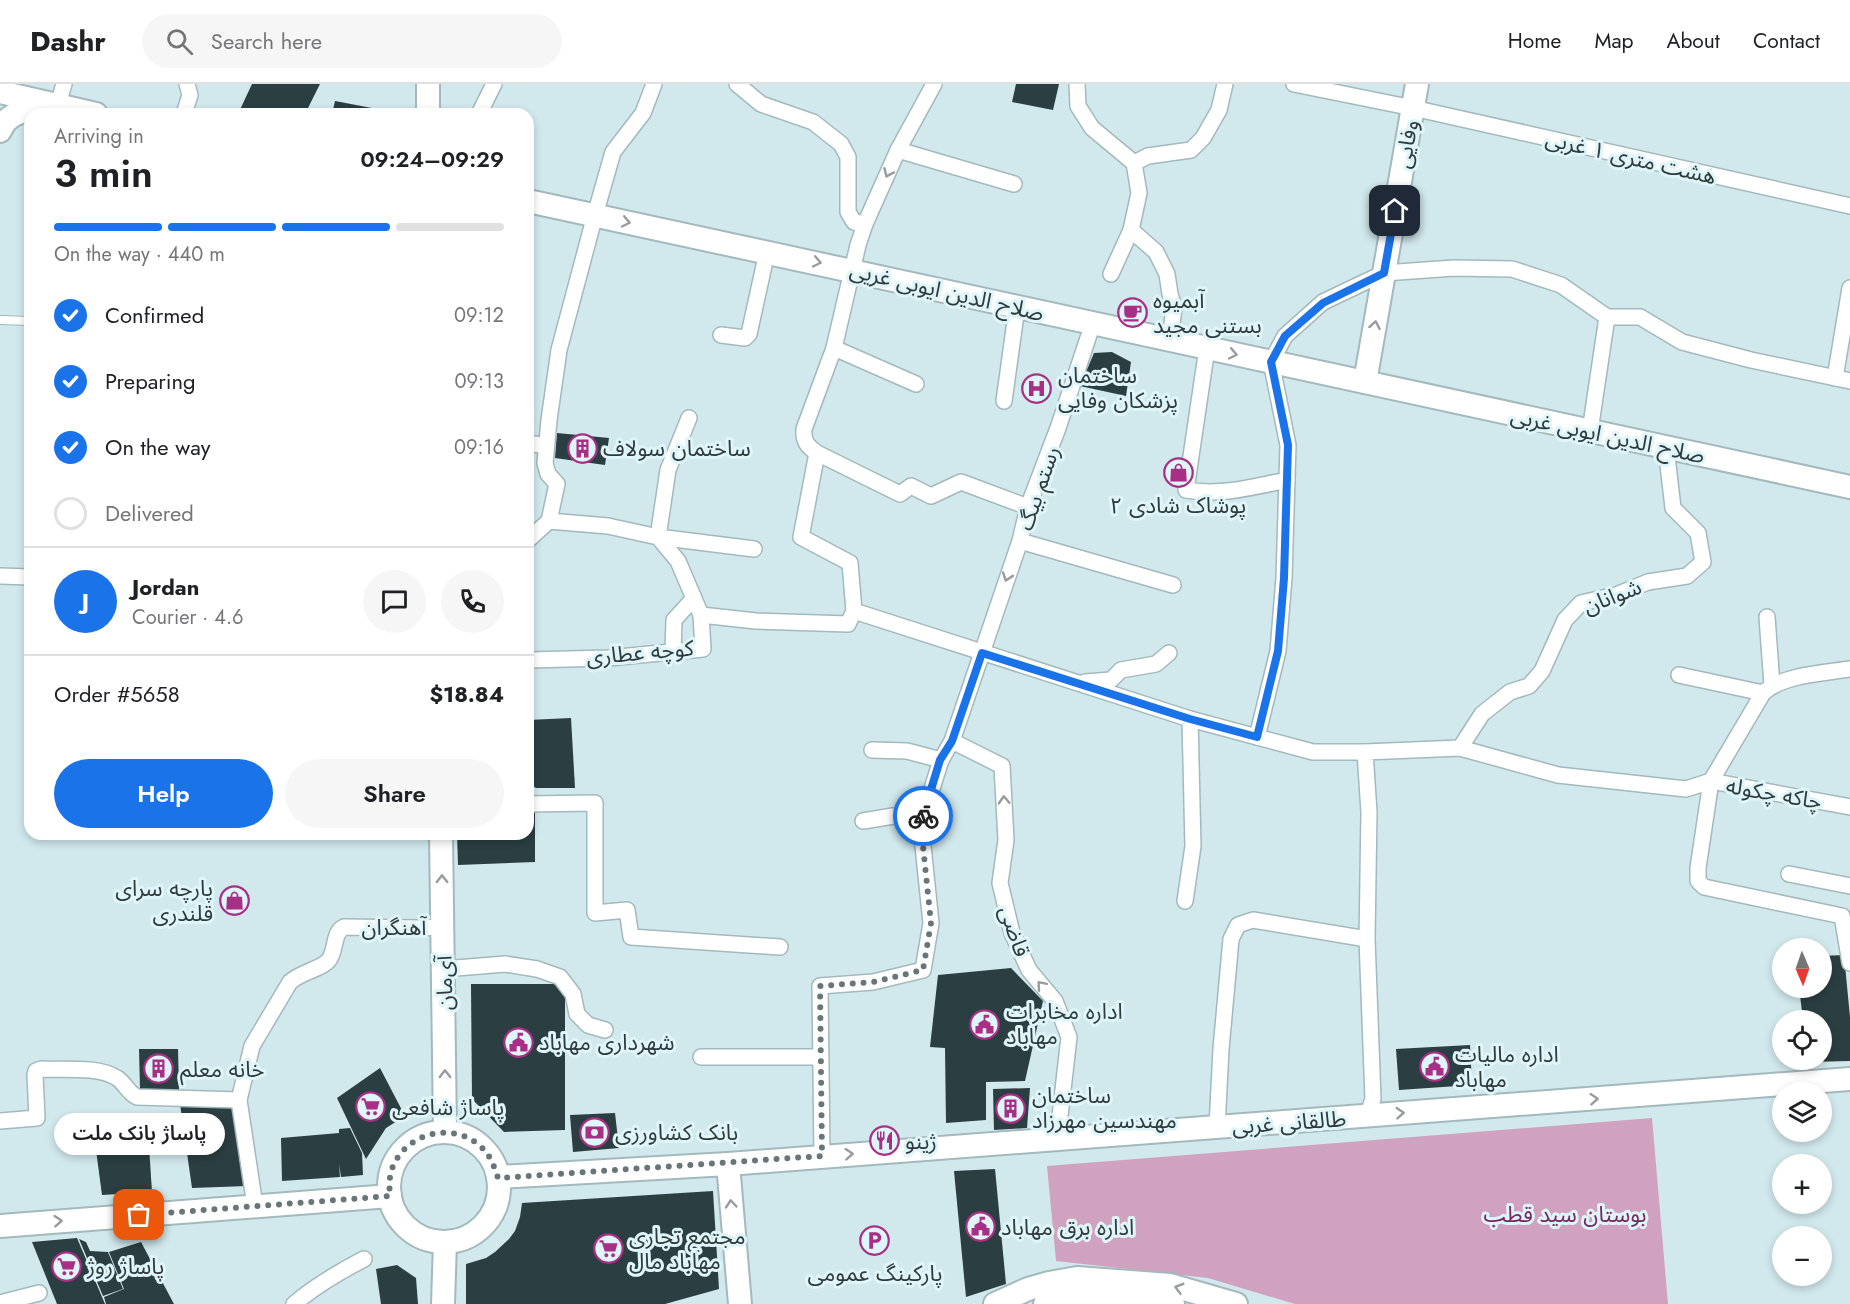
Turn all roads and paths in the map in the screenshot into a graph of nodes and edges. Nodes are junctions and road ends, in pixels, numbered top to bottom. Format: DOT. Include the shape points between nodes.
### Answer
graph roads {
  1 [pos="187,84"];
  2 [pos="428,84"];
  3 [pos="494,84"];
  4 [pos="654,84"];
  5 [pos="737,84"];
  6 [pos="933,84"];
  7 [pos="1077,84"];
  8 [pos="1225,84"];
  9 [pos="1294,84"];
  10 [pos="1417,84"];
  11 [pos="0,92"];
  12 [pos="61,94"];
  13 [pos="86,108"];
  14 [pos="186,108"];
  15 [pos="428,108"];
  16 [pos="482,108"];
  17 [pos="1413,108"];
  18 [pos="24,111"];
  19 [pos="0,131"];
  20 [pos="898,150"];
  21 [pos="1134,163"];
  22 [pos="1014,184"];
  23 [pos="534,202"];
  24 [pos="1850,206"];
  25 [pos="595,215"];
  26 [pos="865,224"];
  27 [pos="1131,230"];
  28 [pos="767,252"];
  29 [pos="853,270"];
  30 [pos="1384,273"];
  31 [pos="1111,274"];
  32 [pos="1850,288"];
  33 [pos="1017,307"];
  34 [pos="1607,317"];
  35 [pos="0,320"];
  36 [pos="24,321"];
  37 [pos="1093,323"];
  38 [pos="721,335"];
  39 [pos="1170,340"];
  40 [pos="834,348"];
  41 [pos="1207,348"];
  42 [pos="1271,362"];
  43 [pos="1843,380"];
  44 [pos="1365,382"];
  45 [pos="916,384"];
  46 [pos="1004,401"];
  47 [pos="689,418"];
  48 [pos="1590,431"];
  49 [pos="534,444"];
  50 [pos="546,446"];
  51 [pos="1666,448"];
  52 [pos="817,453"];
  53 [pos="1287,480"];
  54 [pos="1850,487"];
  55 [pos="1028,507"];
  56 [pos="549,521"];
  57 [pos="534,535"];
  58 [pos="658,537"];
  59 [pos="1020,541"];
  60 [pos="754,549"];
  61 [pos="0,576"];
  62 [pos="24,577"];
  63 [pos="1173,585"];
  64 [pos="694,598"];
  65 [pos="854,611"];
  66 [pos="701,615"];
  67 [pos="1767,617"];
  68 [pos="673,652"];
  69 [pos="982,653"];
  70 [pos="1169,653"];
  71 [pos="534,660"];
  72 [pos="1850,669"];
  73 [pos="1679,675"];
  74 [pos="1076,683"];
  75 [pos="1767,689"];
  76 [pos="1190,719"];
  77 [pos="1257,737"];
  78 [pos="952,741"];
  79 [pos="1460,748"];
  80 [pos="872,750"];
  81 [pos="1365,752"];
  82 [pos="940,760"];
  83 [pos="1712,782"];
  84 [pos="534,804"];
  85 [pos="1850,807"];
  86 [pos="923,817"];
  87 [pos="863,821"];
  88 [pos="441,840"];
  89 [pos="1790,874"];
  90 [pos="1850,886"];
  91 [pos="1185,901"];
  92 [pos="1846,912"];
  93 [pos="442,927"];
  94 [pos="1367,939"];
  95 [pos="780,947"];
  96 [pos="1850,963"];
  97 [pos="444,969"];
  98 [pos="605,1030"];
  99 [pos="701,1057"];
  100 [pos="820,1057"];
  101 [pos="1850,1079"];
  102 [pos="239,1100"];
  103 [pos="1367,1116"];
  104 [pos="0,1121"];
  105 [pos="1217,1127"];
  106 [pos="445,1132"];
  107 [pos="1055,1139"];
  108 [pos="822,1156"];
  109 [pos="728,1164"];
  110 [pos="498,1178"];
  111 [pos="390,1196"];
  112 [pos="255,1206"];
  113 [pos="0,1226"];
  114 [pos="445,1242"];
  115 [pos="364,1259"];
  116 [pos="39,1293"];
  117 [pos="0,1303"];
  118 [pos="294,1304"];
  119 [pos="443,1304"];
  120 [pos="740,1304"];
  121 [pos="995,1304"];
  122 [pos="1045,1304"];
  123 [pos="1173,1304"];
  124 [pos="1236,1304"];
  1 -- 14 [label="street" via="190,95"];
  2 -- 15 [label="street"];
  3 -- 16 [label="street"];
  4 -- 25 [label="street" via="643,113 613,152"];
  5 -- 26 [label="street" via="760,104 813,122 841,144 848,157 848,213 854,222"];
  6 -- 20 [label="street"];
  7 -- 21 [label="street" via="1078,106 1092,128"];
  8 -- 21 [label="street" via="1219,110 1191,150 1148,156"];
  9 -- 17 [label="street, هشت متری ۱ غربی"];
  10 -- 17 [label="street, وفایی"];
  11 -- 12 [label="street"];
  12 -- 13 [label="street"];
  17 -- 24 [label="street, هشت متری ۱ غربی"];
  17 -- 30 [label="street, وفایی"];
  18 -- 19 [label="street" via="17,112"];
  20 -- 22 [label="street"];
  20 -- 26 [label="street, one-way"];
  21 -- 27 [label="street" via="1139,193"];
  23 -- 25 [label="street, صلاح الدین ایوبی غریی"];
  25 -- 28 [label="street, صلاح الدین ایوبی غریی, one-way"];
  25 -- 50 [label="street" via="559,350"];
  26 -- 29 [label="street"];
  27 -- 31 [label="street"];
  27 -- 39 [label="street" via="1156,252 1167,274 1174,308"];
  28 -- 29 [label="street, صلاح الدین ایوبی غریی, one-way"];
  28 -- 38 [label="street" via="749,334 745,338"];
  29 -- 33 [label="street, صلاح الدین ایوبی غریی"];
  29 -- 40 [label="street"];
  30 -- 34 [label="street" via="1512,269 1561,285"];
  30 -- 42 [label="street" via="1323,303 1285,336"];
  44 -- 30 [label="street, وفایی, one-way"];
  32 -- 43 [label="street"];
  33 -- 37 [label="street, صلاح الدین ایوبی غریی"];
  33 -- 46 [label="street"];
  34 -- 43 [label="street" via="1640,317 1682,342"];
  34 -- 48 [label="street"];
  35 -- 36 [label="lane"];
  37 -- 39 [label="street, صلاح الدین ایوبی غریی"];
  37 -- 55 [label="street, رستم بیگ"];
  39 -- 41 [label="street, صلاح الدین ایوبی غریی"];
  40 -- 45 [label="street"];
  40 -- 52 [label="street" via="804,429 803,438"];
  41 -- 42 [label="street, صلاح الدین ایوبی غریی, one-way"];
  41 -- 53 [label="street" via="1186,490 1232,492"];
  42 -- 44 [label="street, صلاح الدین ایوبی غریی"];
  42 -- 53 [label="street" via="1288,445"];
  44 -- 48 [label="street, صلاح الدین ایوبی غربی"];
  47 -- 58 [label="street" via="668,470"];
  48 -- 51 [label="street, صلاح الدین ایوبی غربی"];
  49 -- 50 [label="street"];
  50 -- 56 [label="street" via="544,463 557,484"];
  51 -- 54 [label="street, صلاح الدین ایوبی غربی"];
  51 -- 79 [label="street, شوانان" via="1673,508 1698,533 1703,562 1687,576 1648,582 1581,603 1565,620 1542,672 1528,686 1510,692 1482,714"];
  52 -- 55 [label="street" via="900,494 910,486 931,496 961,482"];
  52 -- 65 [label="street" via="801,537 850,563"];
  53 -- 77 [label="street" via="1278,651"];
  55 -- 59 [label="street, رستم بیگ"];
  56 -- 57 [label="street"];
  56 -- 58 [label="street" via="608,526"];
  58 -- 60 [label="street"];
  58 -- 64 [label="street" via="678,561"];
  59 -- 63 [label="street"];
  59 -- 69 [label="street, رستم بیگ, one-way"];
  61 -- 62 [label="street"];
  64 -- 66 [label="street"];
  64 -- 68 [label="street" via="674,620"];
  65 -- 66 [label="street, کوچه عطاری" via="848,624"];
  65 -- 69 [label="street"];
  66 -- 68 [label="street, کوچه عطاری" via="703,649"];
  67 -- 75 [label="street"];
  68 -- 71 [label="street, کوچه عطاری"];
  69 -- 74 [label="street"];
  69 -- 78 [label="street, رستم بیگ"];
  70 -- 74 [label="street" via="1156,664 1121,670 1111,680"];
  72 -- 75 [label="street" via="1792,679"];
  73 -- 75 [label="street"];
  74 -- 76 [label="street"];
  75 -- 83 [label="street, چاکه چکوله"];
  76 -- 77 [label="street"];
  76 -- 91 [label="street" via="1193,846"];
  77 -- 81 [label="street" via="1313,752"];
  78 -- 82 [label="street, رستم بیگ"];
  107 -- 78 [label="street, قاضی, one-way" via="1069,1037 1055,1001 1029,970 1012,933 1000,883 1006,840 1002,766"];
  79 -- 81 [label="street"];
  79 -- 83 [label="street" via="1558,775 1686,789"];
  80 -- 82 [label="street" via="907,751"];
  81 -- 94 [label="street" via="1369,812"];
  82 -- 86 [label="street, رستم بیگ"];
  83 -- 85 [label="street, چاکه چکوله"];
  83 -- 92 [label="street" via="1698,868 1698,881 1704,887"];
  84 -- 95 [label="street" via="595,803 595,913 627,910 631,937"];
  86 -- 87 [label="street"];
  86 -- 100 [label="street, رستم بیگ" via="931,923 923,970 873,982 820,986"];
  93 -- 88 [label="street, آی‌مان, one-way"];
  89 -- 90 [label="street"];
  92 -- 96 [label="street"];
  93 -- 97 [label="street, آی‌مان"];
  93 -- 102 [label="street, آهنگران" via="340,929 328,961 298,975 274,1008 252,1046"];
  94 -- 103 [label="street" via="1373,1099"];
  94 -- 105 [label="street" via="1253,920 1238,926 1231,939"];
  97 -- 98 [label="street" via="505,964 560,977 573,994 577,1014 588,1025"];
  106 -- 97 [label="street, آی‌مان, one-way"];
  99 -- 100 [label="street"];
  100 -- 108 [label="street"];
  103 -- 101 [label="street, طالقانی غربی, one-way"];
  102 -- 104 [label="street" via="137,1097 110,1074 41,1069 35,1075 37,1118"];
  102 -- 112 [label="street"];
  103 -- 105 [label="street, طالقانی غربی"];
  105 -- 107 [label="street, طالقانی غربی"];
  106 -- 110 [label="street" via="464,1135 480,1145 492,1160"];
  106 -- 111 [label="street" via="414,1140 402,1151 389,1180"];
  108 -- 107 [label="street, طالقانی غربی, one-way"];
  108 -- 109 [label="street, طالقانی غربی"];
  109 -- 110 [label="street, طالقانی غربی"];
  120 -- 109 [label="street, one-way"];
  110 -- 114 [label="street" via="499,1194 486,1223 473,1234"];
  111 -- 112 [label="street"];
  111 -- 114 [label="street" via="396,1214 408,1228 424,1238"];
  113 -- 112 [label="street, one-way"];
  114 -- 119 [label="street"];
  115 -- 118 [label="street"];
  116 -- 117 [label="street"];
  124 -- 121 [label="street, one-way" via="1170,1285 1077,1278 1028,1289"];
  122 -- 123 [label="street" via="1080,1295"];
}
